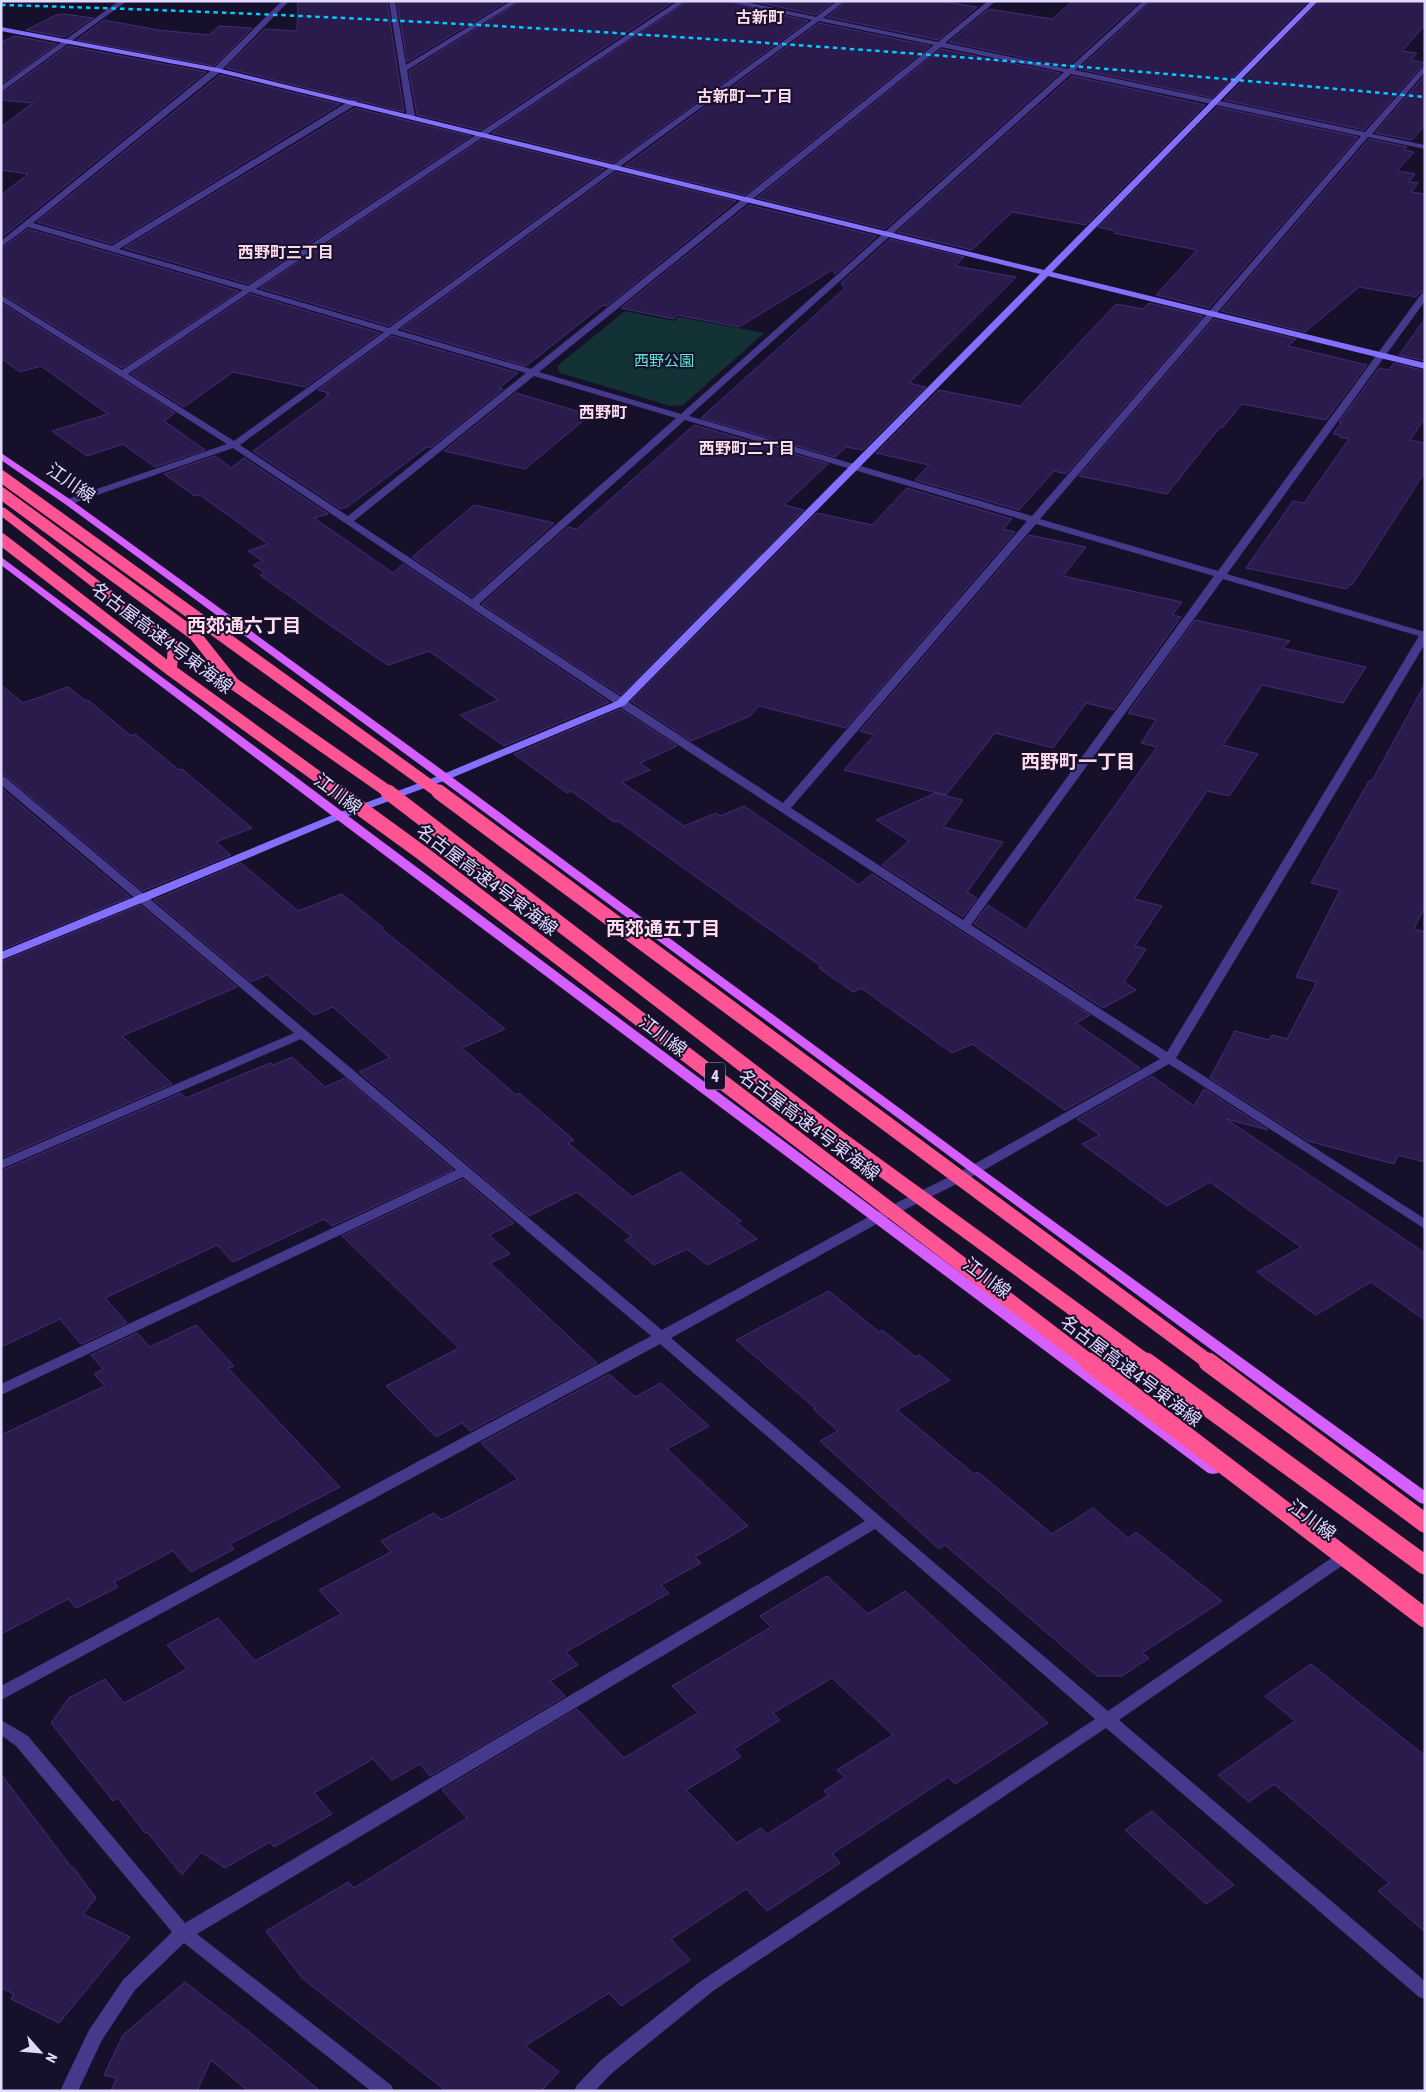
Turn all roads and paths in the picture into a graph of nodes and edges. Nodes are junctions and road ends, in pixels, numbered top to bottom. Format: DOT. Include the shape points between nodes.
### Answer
graph roads {
  1 [pos="124,1"];
  2 [pos="286,1"];
  3 [pos="392,1"];
  4 [pos="516,1"];
  5 [pos="683,1"];
  6 [pos="731,1"];
  7 [pos="842,1"];
  8 [pos="993,1"];
  9 [pos="1147,1"];
  10 [pos="1315,1"];
  11 [pos="817,20"];
  12 [pos="1,29"];
  13 [pos="68,41"];
  14 [pos="939,45"];
  15 [pos="1425,67"];
  16 [pos="404,69"];
  17 [pos="217,70"];
  18 [pos="1069,71"];
  19 [pos="1,90"];
  20 [pos="354,102"];
  21 [pos="1214,104"];
  22 [pos="411,116"];
  23 [pos="483,134"];
  24 [pos="1367,135"];
  25 [pos="1425,147"];
  26 [pos="616,167"];
  27 [pos="748,199"];
  28 [pos="27,224"];
  29 [pos="889,234"];
  30 [pos="1,245"];
  31 [pos="113,249"];
  32 [pos="1048,273"];
  33 [pos="249,290"];
  34 [pos="1425,295"];
  35 [pos="1,296"];
  36 [pos="1213,313"];
  37 [pos="390,331"];
  38 [pos="1381,355"];
  39 [pos="1425,366"];
  40 [pos="122,374"];
  41 [pos="532,374"];
  42 [pos="683,417"];
  43 [pos="234,445"];
  44 [pos="1,456"];
  45 [pos="855,468"];
  46 [pos="1,476"];
  47 [pos="1,493"];
  48 [pos="68,502"];
  49 [pos="1,510"];
  50 [pos="1034,520"];
  51 [pos="348,521"];
  52 [pos="1,539"];
  53 [pos="1,560"];
  54 [pos="1220,575"];
  55 [pos="472,604"];
  56 [pos="1425,635"];
  57 [pos="172,671"];
  58 [pos="621,703"];
  59 [pos="445,777"];
  60 [pos="1,779"];
  61 [pos="784,810"];
  62 [pos="339,816"];
  63 [pos="142,900"];
  64 [pos="964,926"];
  65 [pos="1,956"];
  66 [pos="302,1034"];
  67 [pos="1168,1059"];
  68 [pos="1,1165"];
  69 [pos="974,1170"];
  70 [pos="465,1171"];
  71 [pos="877,1218"];
  72 [pos="1425,1225"];
  73 [pos="661,1337"];
  74 [pos="1,1390"];
  75 [pos="1425,1500"];
  76 [pos="875,1522"];
  77 [pos="1425,1523"];
  78 [pos="1338,1561"];
  79 [pos="1425,1565"];
  80 [pos="1425,1618"];
  81 [pos="1425,1628"];
  82 [pos="1,1694"];
  83 [pos="1106,1720"];
  84 [pos="1,1726"];
  85 [pos="183,1933"];
  86 [pos="1425,1992"];
  87 [pos="69,2091"];
  88 [pos="385,2091"];
  89 [pos="583,2091"];
  1 -- 13 [label="street"];
  2 -- 17 [label="street"];
  3 -- 16 [label="street"];
  4 -- 16 [label="street"];
  5 -- 23 [label="street"];
  6 -- 11 [label="street"];
  7 -- 11 [label="street"];
  8 -- 14 [label="street"];
  9 -- 18 [label="street"];
  10 -- 21 [label="street"];
  11 -- 14 [label="street"];
  11 -- 26 [label="street"];
  12 -- 13 [label="street"];
  13 -- 17 [label="street"];
  13 -- 19 [label="street"];
  14 -- 18 [label="street"];
  14 -- 27 [label="street"];
  15 -- 24 [label="street"];
  16 -- 22 [label="street"];
  17 -- 20 [label="street"];
  17 -- 28 [label="street"];
  18 -- 21 [label="street"];
  18 -- 29 [label="street"];
  20 -- 22 [label="street"];
  20 -- 31 [label="street"];
  21 -- 24 [label="street"];
  21 -- 32 [label="street"];
  22 -- 23 [label="street"];
  23 -- 26 [label="street"];
  23 -- 33 [label="street"];
  24 -- 25 [label="street"];
  24 -- 36 [label="street"];
  26 -- 27 [label="street"];
  26 -- 37 [label="street"];
  27 -- 29 [label="street"];
  27 -- 41 [label="street"];
  28 -- 30 [label="street"];
  28 -- 31 [label="street"];
  29 -- 32 [label="street"];
  29 -- 42 [label="street"];
  31 -- 33 [label="street"];
  32 -- 36 [label="street"];
  32 -- 45 [label="street"];
  33 -- 37 [label="street"];
  33 -- 40 [label="street"];
  34 -- 38 [label="street"];
  35 -- 40 [label="street"];
  36 -- 38 [label="street"];
  36 -- 50 [label="street"];
  37 -- 41 [label="street"];
  37 -- 43 [label="street"];
  38 -- 39 [label="street"];
  38 -- 54 [label="street"];
  40 -- 43 [label="street"];
  41 -- 42 [label="street"];
  41 -- 51 [label="street"];
  42 -- 45 [label="street"];
  42 -- 55 [label="street"];
  43 -- 48 [label="street"];
  43 -- 51 [label="street"];
  44 -- 48 [label="main road, 江川線"];
  45 -- 50 [label="street"];
  45 -- 58 [label="street"];
  46 -- 77 [label="highway, 名古屋高速4号東海線, bridge" via="488,828"];
  47 -- 79 [label="highway, bridge" via="195,635 234,684 363,772 839,1138"];
  48 -- 59 [label="main road, 江川線"];
  49 -- 57 [label="highway" via="174,645"];
  50 -- 54 [label="street"];
  50 -- 61 [label="street"];
  51 -- 55 [label="street"];
  52 -- 57 [label="highway, 名古屋高速4号東海線 / 4, bridge"];
  53 -- 62 [label="main road, 江川線"];
  54 -- 56 [label="street"];
  54 -- 64 [label="street"];
  55 -- 58 [label="street"];
  56 -- 67 [label="street"];
  57 -- 80 [label="highway, 名古屋高速4号東海線 / 4, bridge" via="422,853"];
  58 -- 59 [label="street"];
  58 -- 61 [label="street"];
  59 -- 62 [label="street"];
  59 -- 69 [label="main road, 江川線"];
  60 -- 63 [label="street"];
  61 -- 64 [label="street"];
  62 -- 63 [label="street"];
  62 -- 71 [label="main road, 江川線"];
  63 -- 65 [label="street"];
  63 -- 66 [label="street"];
  64 -- 67 [label="street"];
  66 -- 68 [label="street"];
  66 -- 70 [label="street"];
  67 -- 69 [label="street"];
  67 -- 72 [label="street"];
  69 -- 71 [label="street"];
  69 -- 75 [label="main road, 江川線"];
  70 -- 73 [label="street"];
  70 -- 74 [label="street"];
  71 -- 73 [label="street"];
  71 -- 78 [label="main road, 江川線"];
  73 -- 76 [label="street"];
  73 -- 82 [label="street"];
  76 -- 83 [label="street"];
  76 -- 85 [label="street"];
  78 -- 81 [label="main road, 江川線"];
  78 -- 83 [label="street"];
  83 -- 86 [label="street"];
  83 -- 89 [label="street" via="707,1986 606,2067"];
  84 -- 85 [label="street" via="22,1742"];
  85 -- 87 [label="street" via="129,1985 95,2034"];
  85 -- 88 [label="street"];
}
